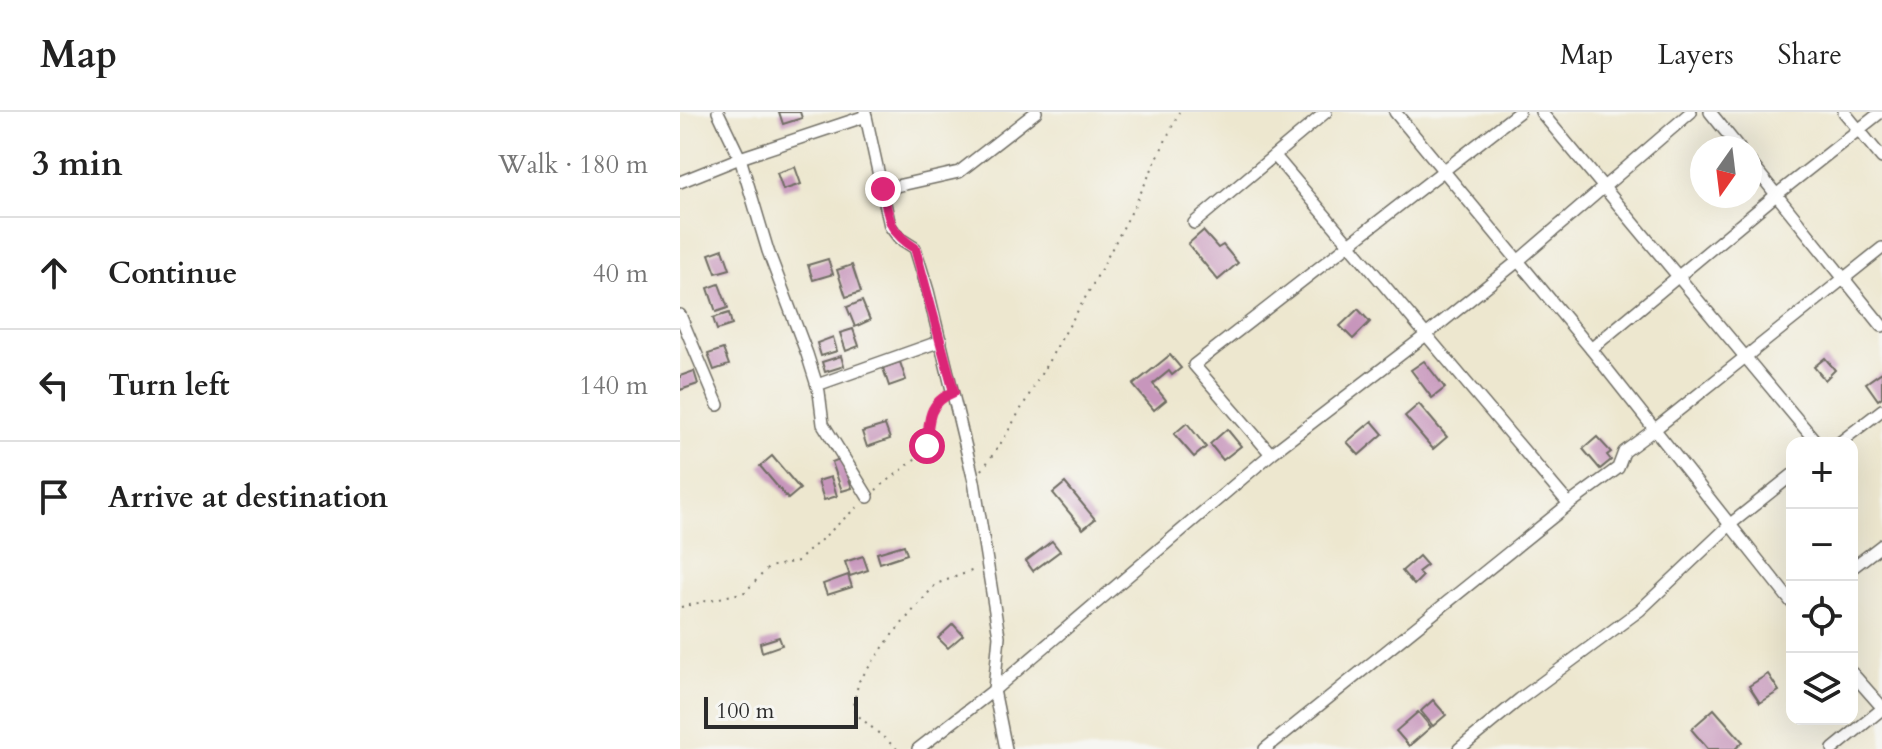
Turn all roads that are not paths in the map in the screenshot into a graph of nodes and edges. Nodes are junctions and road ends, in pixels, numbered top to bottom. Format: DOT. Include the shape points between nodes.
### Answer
graph roads {
  1 [pos="718,112"];
  2 [pos="1036,112"];
  3 [pos="1326,112"];
  4 [pos="1395,112"];
  5 [pos="1519,112"];
  6 [pos="1541,112"];
  7 [pos="1691,112"];
  8 [pos="1710,112"];
  9 [pos="1844,112"];
  10 [pos="1881,112"];
  11 [pos="865,114"];
  12 [pos="1858,129"];
  13 [pos="1729,136"];
  14 [pos="1275,156"];
  15 [pos="740,158"];
  16 [pos="1882,158"];
  17 [pos="1443,170"];
  18 [pos="1762,177"];
  19 [pos="680,182"];
  20 [pos="1603,188"];
  21 [pos="883,189"];
  22 [pos="1776,195"];
  23 [pos="1194,223"];
  24 [pos="1350,244"];
  25 [pos="1882,248"];
  26 [pos="1518,261"];
  27 [pos="1677,276"];
  28 [pos="1844,279"];
  29 [pos="680,315"];
  30 [pos="1882,326"];
  31 [pos="1426,335"];
  32 [pos="941,341"];
  33 [pos="1591,349"];
  34 [pos="1744,356"];
  35 [pos="817,385"];
  36 [pos="718,405"];
  37 [pos="1882,410"];
  38 [pos="1655,429"];
  39 [pos="1812,437"];
  40 [pos="1847,437"];
  41 [pos="1271,454"];
  42 [pos="1786,480"];
  43 [pos="868,497"];
  44 [pos="1569,504"];
  45 [pos="1731,524"];
  46 [pos="1882,545"];
  47 [pos="1858,563"];
  48 [pos="1786,595"];
  49 [pos="1858,680"];
  50 [pos="994,690"];
  51 [pos="1882,708"];
  52 [pos="918,749"];
  53 [pos="1006,749"];
  54 [pos="1265,749"];
  55 [pos="1459,749"];
  56 [pos="1833,749"];
  1 -- 15 [label="street"];
  2 -- 21 [label="street" via="959,172"];
  3 -- 14 [label="street"];
  4 -- 17 [label="street"];
  5 -- 17 [label="street"];
  6 -- 20 [label="street"];
  7 -- 20 [label="street"];
  8 -- 13 [label="street"];
  9 -- 12 [label="street"];
  10 -- 12 [label="street"];
  11 -- 15 [label="street"];
  11 -- 21 [label="street"];
  12 -- 16 [label="street"];
  12 -- 22 [label="street"];
  14 -- 23 [label="street"];
  14 -- 24 [label="street"];
  15 -- 19 [label="street"];
  15 -- 35 [label="street"];
  17 -- 24 [label="street"];
  17 -- 26 [label="street"];
  18 -- 22 [label="street"];
  20 -- 26 [label="street"];
  20 -- 27 [label="street"];
  21 -- 32 [label="street" via="890,226 915,248"];
  22 -- 27 [label="street"];
  22 -- 28 [label="street"];
  24 -- 31 [label="street"];
  24 -- 41 [label="street" via="1194,365"];
  25 -- 28 [label="street"];
  26 -- 31 [label="street"];
  26 -- 33 [label="street"];
  27 -- 33 [label="street"];
  27 -- 34 [label="street"];
  28 -- 30 [label="street"];
  28 -- 34 [label="street"];
  29 -- 36 [label="street"];
  31 -- 41 [label="street"];
  31 -- 44 [label="street"];
  32 -- 35 [label="street"];
  32 -- 50 [label="street" via="990,565 999,636"];
  33 -- 38 [label="street"];
  34 -- 38 [label="street"];
  34 -- 39 [label="street"];
  35 -- 43 [label="street" via="823,424"];
  37 -- 40 [label="street"];
  38 -- 44 [label="street" via="1624,452 1618,468"];
  38 -- 45 [label="street"];
  41 -- 50 [label="street"];
  42 -- 45 [label="street"];
  44 -- 54 [label="street"];
  45 -- 48 [label="street"];
  45 -- 55 [label="street" via="1640,610"];
  46 -- 47 [label="street"];
  49 -- 51 [label="street"];
  50 -- 52 [label="street"];
  50 -- 53 [label="street"];
  51 -- 56 [label="street"];
}
